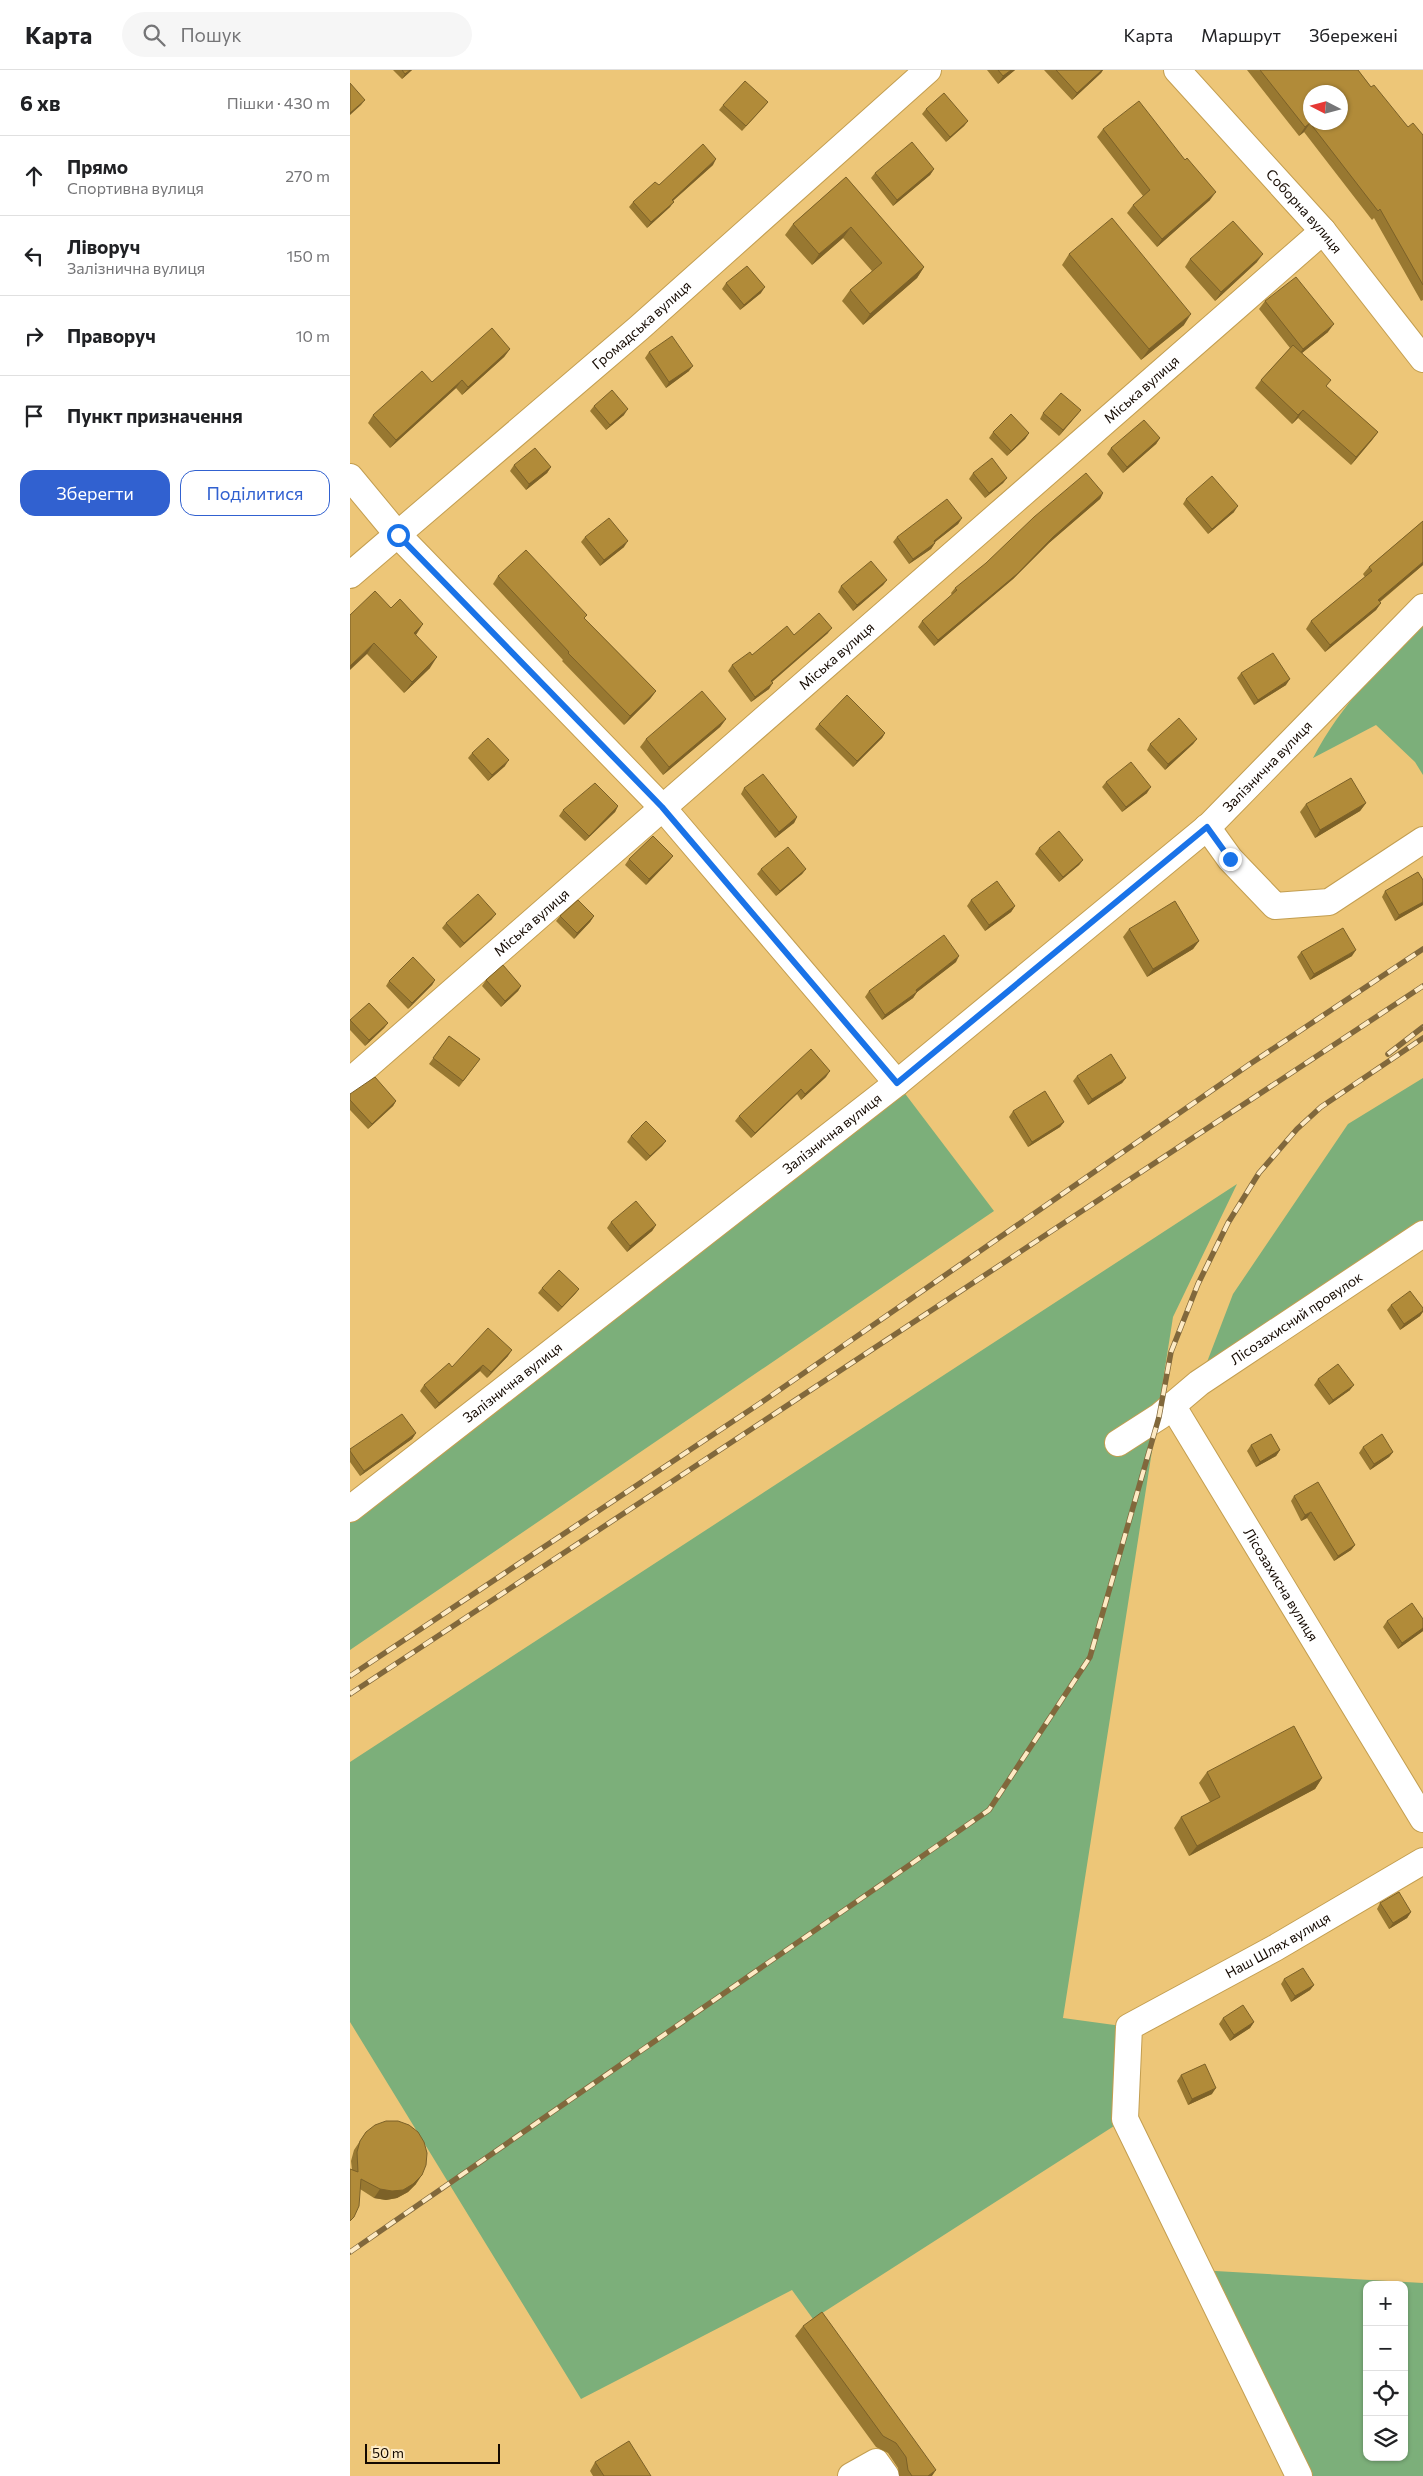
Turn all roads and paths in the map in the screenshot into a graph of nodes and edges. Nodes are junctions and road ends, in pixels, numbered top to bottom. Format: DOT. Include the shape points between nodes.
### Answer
graph roads {
  1 [pos="928,70"];
  2 [pos="1177,70"];
  3 [pos="1323,231"];
  4 [pos="1423,359"];
  5 [pos="350,477"];
  6 [pos="398,535"];
  7 [pos="350,575"];
  8 [pos="1423,607"];
  9 [pos="662,807"];
  10 [pos="1207,827"];
  11 [pos="1423,840"];
  12 [pos="350,1081"];
  13 [pos="897,1083"];
  14 [pos="1423,1234"];
  15 [pos="1172,1405"];
  16 [pos="1118,1443"];
  17 [pos="350,1509"];
  18 [pos="1423,1819"];
  19 [pos="1423,1861"];
  20 [pos="851,2476"];
  21 [pos="886,2476"];
  22 [pos="1299,2476"];
  1 -- 6 [label="street, Громадська вулиця" via="639,328"];
  2 -- 3 [label="street, Соборна вулиця"];
  3 -- 4 [label="street, Соборна вулиця"];
  3 -- 9 [label="street, Міська вулиця"];
  5 -- 6 [label="street"];
  6 -- 7 [label="street, Громадська вулиця"];
  6 -- 9 [label="street"];
  8 -- 10 [label="street, Залізнична вулиця"];
  9 -- 12 [label="street, Міська вулиця"];
  9 -- 13 [label="street"];
  10 -- 11 [label="street" via="1230,859 1275,906 1329,902"];
  10 -- 13 [label="street, Залізнична вулиця"];
  13 -- 17 [label="street, Залізнична вулиця"];
  14 -- 15 [label="street, Лісозахисний провулок"];
  15 -- 16 [label="street"];
  15 -- 18 [label="street, Лісозахисна вулиця"];
  19 -- 22 [label="street, Наш Шлях вулиця" via="1275,1948 1129,2027 1126,2119"];
  20 -- 21 [label="street" via="876,2462"];
}
